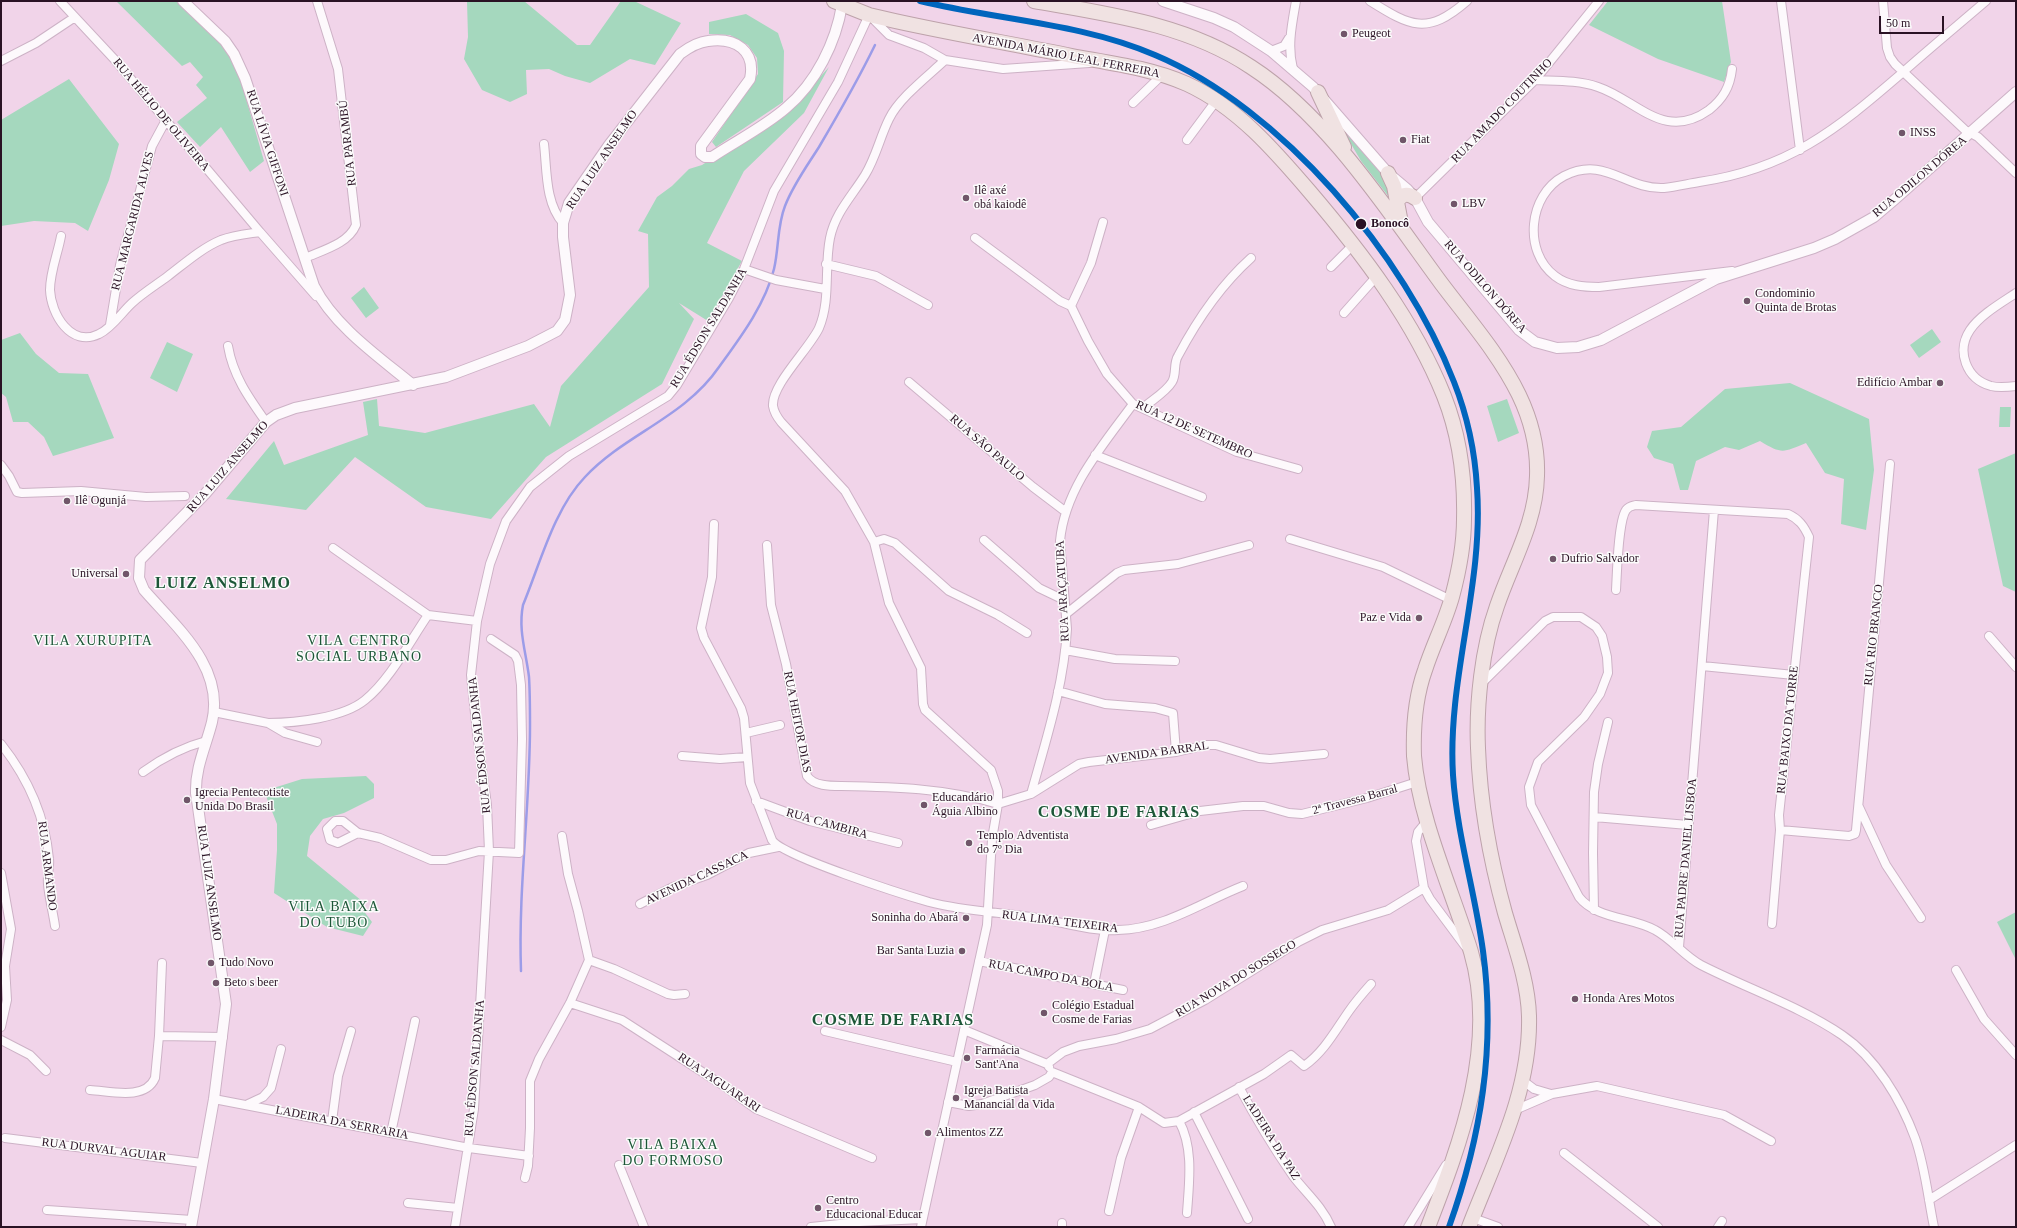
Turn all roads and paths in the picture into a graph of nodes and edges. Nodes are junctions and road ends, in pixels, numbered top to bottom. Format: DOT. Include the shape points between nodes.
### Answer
graph roads {
  1 [pos="60,1"];
  2 [pos="183,1"];
  3 [pos="317,1"];
  4 [pos="1034,1"];
  5 [pos="1163,1"];
  6 [pos="1296,1"];
  7 [pos="1370,1"];
  8 [pos="1467,1"];
  9 [pos="1599,1"];
  10 [pos="1782,1"];
  11 [pos="1883,1"];
  12 [pos="1986,1"];
  13 [pos="838,3"];
  14 [pos="869,15"];
  15 [pos="75,17"];
  16 [pos="1290,35"];
  17 [pos="1271,51"];
  18 [pos="945,60"];
  19 [pos="1,61"];
  20 [pos="1103,61"];
  21 [pos="1293,69"];
  22 [pos="1732,69"];
  23 [pos="1903,71"];
  24 [pos="1162,75"];
  25 [pos="1535,80"];
  26 [pos="1318,92"];
  27 [pos="2016,92"];
  28 [pos="1216,101"];
  29 [pos="1133,103"];
  30 [pos="166,120"];
  31 [pos="1971,133"];
  32 [pos="1187,140"];
  33 [pos="544,144"];
  34 [pos="1800,150"];
  35 [pos="1356,169"];
  36 [pos="1388,173"];
  37 [pos="2016,173"];
  38 [pos="1415,198"];
  39 [pos="1396,203"];
  40 [pos="1103,222"];
  41 [pos="563,223"];
  42 [pos="260,232"];
  43 [pos="1405,233"];
  44 [pos="61,236"];
  45 [pos="976,238"];
  46 [pos="1353,245"];
  47 [pos="305,258"];
  48 [pos="1251,258"];
  49 [pos="826,264"];
  50 [pos="1331,267"];
  51 [pos="1743,269"];
  52 [pos="744,270"];
  53 [pos="1376,278"];
  54 [pos="825,289"];
  55 [pos="2016,293"];
  56 [pos="322,302"];
  57 [pos="928,305"];
  58 [pos="1071,306"];
  59 [pos="1344,313"];
  60 [pos="110,326"];
  61 [pos="228,346"];
  62 [pos="909,382"];
  63 [pos="413,385"];
  64 [pos="2016,386"];
  65 [pos="1133,404"];
  66 [pos="1143,408"];
  67 [pos="266,422"];
  68 [pos="1095,456"];
  69 [pos="1,464"];
  70 [pos="1890,464"];
  71 [pos="1298,469"];
  72 [pos="185,496"];
  73 [pos="1202,497"];
  74 [pos="1714,510"];
  75 [pos="1066,512"];
  76 [pos="714,524"];
  77 [pos="1290,539"];
  78 [pos="984,540"];
  79 [pos="874,542"];
  80 [pos="767,545"];
  81 [pos="1249,545"];
  82 [pos="333,548"];
  83 [pos="1616,590"];
  84 [pos="1064,600"];
  85 [pos="1452,600"];
  86 [pos="1066,614"];
  87 [pos="428,615"];
  88 [pos="477,621"];
  89 [pos="1027,633"];
  90 [pos="1989,636"];
  91 [pos="491,639"];
  92 [pos="1065,650"];
  93 [pos="1175,661"];
  94 [pos="1702,666"];
  95 [pos="2016,667"];
  96 [pos="1794,675"];
  97 [pos="1481,684"];
  98 [pos="1058,691"];
  99 [pos="214,712"];
  100 [pos="1608,722"];
  101 [pos="268,723"];
  102 [pos="780,725"];
  103 [pos="746,732"];
  104 [pos="206,741"];
  105 [pos="318,742"];
  106 [pos="1,744"];
  107 [pos="1176,752"];
  108 [pos="1324,754"];
  109 [pos="682,756"];
  110 [pos="747,757"];
  111 [pos="143,772"];
  112 [pos="1418,782"];
  113 [pos="1031,794"];
  114 [pos="756,801"];
  115 [pos="998,804"];
  116 [pos="1859,807"];
  117 [pos="1594,817"];
  118 [pos="1427,821"];
  119 [pos="1151,825"];
  120 [pos="1688,825"];
  121 [pos="1780,830"];
  122 [pos="358,833"];
  123 [pos="562,836"];
  124 [pos="898,843"];
  125 [pos="778,847"];
  126 [pos="489,851"];
  127 [pos="1,873"];
  128 [pos="1243,886"];
  129 [pos="1424,888"];
  130 [pos="640,904"];
  131 [pos="1594,910"];
  132 [pos="989,914"];
  133 [pos="1921,918"];
  134 [pos="1772,924"];
  135 [pos="55,926"];
  136 [pos="1105,930"];
  137 [pos="1679,947"];
  138 [pos="1472,955"];
  139 [pos="589,960"];
  140 [pos="979,961"];
  141 [pos="162,963"];
  142 [pos="1956,970"];
  143 [pos="1094,984"];
  144 [pos="1371,984"];
  145 [pos="1123,990"];
  146 [pos="685,994"];
  147 [pos="570,1003"];
  148 [pos="415,1021"];
  149 [pos="1,1027"];
  150 [pos="964,1030"];
  151 [pos="352,1031"];
  152 [pos="825,1031"];
  153 [pos="159,1036"];
  154 [pos="223,1037"];
  155 [pos="1,1040"];
  156 [pos="281,1049"];
  157 [pos="2016,1055"];
  158 [pos="957,1062"];
  159 [pos="1047,1064"];
  160 [pos="46,1071"];
  161 [pos="1052,1072"];
  162 [pos="1522,1080"];
  163 [pos="1239,1087"];
  164 [pos="90,1090"];
  165 [pos="1552,1094"];
  166 [pos="214,1099"];
  167 [pos="948,1102"];
  168 [pos="248,1104"];
  169 [pos="1139,1107"];
  170 [pos="1515,1110"];
  171 [pos="1194,1112"];
  172 [pos="332,1121"];
  173 [pos="1179,1121"];
  174 [pos="391,1133"];
  175 [pos="5,1138"];
  176 [pos="1771,1141"];
  177 [pos="2016,1145"];
  178 [pos="469,1148"];
  179 [pos="1457,1148"];
  180 [pos="1564,1153"];
  181 [pos="529,1156"];
  182 [pos="872,1158"];
  183 [pos="202,1163"];
  184 [pos="619,1165"];
  185 [pos="525,1178"];
  186 [pos="1929,1200"];
  187 [pos="408,1203"];
  188 [pos="458,1208"];
  189 [pos="47,1210"];
  190 [pos="1110,1211"];
  191 [pos="1187,1213"];
  192 [pos="1248,1219"];
  193 [pos="1471,1222"];
  194 [pos="922,1223"];
  195 [pos="191,1224"];
  196 [pos="812,1226"];
  197 [pos="455,1227"];
  198 [pos="644,1227"];
  199 [pos="1331,1227"];
  200 [pos="1408,1227"];
  201 [pos="1428,1227"];
  202 [pos="1498,1227"];
  203 [pos="1658,1227"];
  204 [pos="1934,1227"];
  1 -- 15 [label="street, RUA HÉLIO DE OLIVEIRA"];
  2 -- 47 [label="street, RUA LÍVIA GIFFONI" via="225,41 234,54 245,78"];
  3 -- 47 [label="street, RUA PARAMBÚ" via="338,69 356,225 353,233 345,240"];
  4 -- 35 [label="highway" via="1155,25 1229,54 1250,66 1288,95"];
  5 -- 17 [label="street, RUA ODILON DÓREA" via="1234,27"];
  6 -- 16 [label="street"];
  7 -- 8 [label="street" via="1397,18 1417,24 1437,21"];
  9 -- 25 [label="street, RUA AMADO COUTINHO"];
  10 -- 34 [label="street"];
  11 -- 23 [label="street" via="1887,48 1895,64"];
  12 -- 23 [label="street"];
  13 -- 14 [label="highway, AVENIDA MÁRIO LEAL FERREIRA"];
  13 -- 41 [label="street, RUA LUIZ ANSELMO" via="838,24 832,40 816,72 799,96 786,109 712,157 701,154 701,146 750,80 750,58 738,45 725,40 691,46 680,54 569,203"];
  14 -- 18 [label="street" via="889,35 924,48"];
  14 -- 20 [label="highway, AVENIDA MÁRIO LEAL FERREIRA" via="944,32"];
  14 -- 52 [label="street, RUA ÉDSON SALDANHA" via="838,82 774,191"];
  15 -- 19 [label="street" via="36,43"];
  15 -- 30 [label="street, RUA HÉLIO DE OLIVEIRA"];
  16 -- 17 [label="street" via="1284,46"];
  16 -- 21 [label="street"];
  17 -- 21 [label="street, RUA ODILON DÓREA"];
  18 -- 20 [label="street" via="1003,69"];
  18 -- 49 [label="street" via="902,101 889,119 873,160 834,225"];
  20 -- 24 [label="highway, AVENIDA MÁRIO LEAL FERREIRA"];
  21 -- 26 [label="street, RUA ODILON DÓREA"];
  22 -- 25 [label="street" via="1731,81 1718,103 1694,117 1670,121 1648,115 1600,87 1584,82"];
  23 -- 31 [label="street"];
  23 -- 34 [label="street" via="1850,116"];
  24 -- 28 [label="highway, AVENIDA MÁRIO LEAL FERREIRA" via="1183,82"];
  24 -- 29 [label="street"];
  25 -- 38 [label="street, RUA AMADO COUTINHO"];
  26 -- 35 [label="highway"];
  26 -- 36 [label="street, RUA ODILON DÓREA"];
  27 -- 31 [label="street, RUA ODILON DÓREA"];
  28 -- 32 [label="street"];
  28 -- 46 [label="highway, AVENIDA MÁRIO LEAL FERREIRA" via="1272,150"];
  30 -- 42 [label="street, RUA HÉLIO DE OLIVEIRA"];
  30 -- 60 [label="street, RUA MARGARIDA ALVES" via="152,146 120,265"];
  31 -- 37 [label="street"];
  31 -- 51 [label="street, RUA ODILON DÓREA" via="1874,217 1854,229 1814,248"];
  33 -- 41 [label="street" via="552,203"];
  34 -- 51 [label="street" via="1749,172 1664,188 1647,186 1601,170 1575,172 1553,183 1540,200 1534,227 1537,252 1542,262 1563,281 1599,287"];
  35 -- 43 [label="highway"];
  36 -- 38 [label="street, RUA ODILON DÓREA"];
  36 -- 39 [label="highway" via="1394,186"];
  38 -- 39 [label="highway" via="1404,195"];
  38 -- 51 [label="street, RUA ODILON DÓREA" via="1428,222 1519,330 1535,342 1557,348 1578,347 1601,340 1716,279"];
  39 -- 43 [label="highway"];
  40 -- 58 [label="street" via="1091,263"];
  41 -- 63 [label="street, RUA LUIZ ANSELMO" via="570,295 565,320 557,331 528,346 463,372"];
  42 -- 56 [label="street, RUA HÉLIO DE OLIVEIRA"];
  42 -- 60 [label="street" via="234,236 210,247 134,301"];
  43 -- 97 [label="highway" via="1502,365 1520,396 1533,433 1537,474 1535,498 1525,536 1495,610"];
  44 -- 60 [label="street" via="50,290 58,318 66,329 74,335 83,337 100,334"];
  45 -- 58 [label="street" via="1005,262"];
  46 -- 50 [label="street"];
  46 -- 53 [label="highway, AVENIDA MÁRIO LEAL FERREIRA"];
  47 -- 56 [label="street, RUA LÍVIA GIFFONI"];
  48 -- 66 [label="street" via="1225,285 1187,340 1175,363 1175,377 1172,383"];
  49 -- 54 [label="street"];
  49 -- 57 [label="street" via="876,276"];
  52 -- 54 [label="street" via="772,279"];
  52 -- 88 [label="street, RUA ÉDSON SALDANHA" via="695,356 668,396 558,463 520,498 497,542"];
  53 -- 59 [label="street"];
  53 -- 85 [label="highway, AVENIDA MÁRIO LEAL FERREIRA" via="1428,360 1445,398 1456,434 1462,472 1464,518 1461,560"];
  54 -- 79 [label="street" via="823,317 819,328 779,388 773,407 781,422 845,491"];
  55 -- 64 [label="street" via="1971,328 1963,350 1966,363 1977,379 1993,387"];
  56 -- 63 [label="street, RUA LÍVIA GIFFONI" via="357,337"];
  58 -- 65 [label="street, RUA 12 DE SETEMBRO" via="1107,374"];
  61 -- 67 [label="street" via="230,362 236,376"];
  62 -- 75 [label="street, RUA SÃO PAULO"];
  63 -- 67 [label="street, RUA LUIZ ANSELMO" via="295,408"];
  65 -- 66 [label="street, RUA 12 DE SETEMBRO"];
  65 -- 68 [label="street, RUA ARAÇATUBA"];
  66 -- 71 [label="street, RUA 12 DE SETEMBRO" via="1237,452"];
  67 -- 99 [label="street, RUA LUIZ ANSELMO" via="205,494 140,560 139,578 144,590 206,666 213,689"];
  68 -- 73 [label="street"];
  68 -- 75 [label="street, RUA ARAÇATUBA" via="1086,469"];
  69 -- 72 [label="street" via="17,492 22,493 81,491 146,497"];
  70 -- 116 [label="street, RUA RIO BRANCO" via="1882,565 1866,704"];
  74 -- 83 [label="street" via="1630,506 1625,511 1621,526"];
  74 -- 94 [label="street, RUA PADRE DANIEL LISBOA"];
  74 -- 96 [label="street, RUA BAIXO DA TORRE" via="1788,514 1801,522 1809,537"];
  75 -- 84 [label="street, RUA ARAÇATUBA" via="1060,541"];
  76 -- 103 [label="street" via="712,576 701,628 741,708"];
  77 -- 85 [label="street" via="1383,567"];
  78 -- 84 [label="street" via="1039,588"];
  79 -- 89 [label="street" via="884,539 895,543 949,591 998,615"];
  79 -- 115 [label="street" via="889,603 921,668 925,710 991,770 998,792"];
  80 -- 115 [label="street, RUA HEITOR DIAS" via="772,605 809,780 832,786 921,788 979,798"];
  81 -- 86 [label="street" via="1178,564 1124,570"];
  82 -- 87 [label="street"];
  84 -- 86 [label="street, RUA ARAÇATUBA"];
  85 -- 112 [label="highway, AVENIDA MÁRIO LEAL FERREIRA" via="1424,671 1416,705 1414,743"];
  86 -- 92 [label="street, RUA ARAÇATUBA"];
  87 -- 88 [label="street"];
  87 -- 101 [label="street" via="391,671 364,701 353,708 319,717 291,723"];
  88 -- 126 [label="street, RUA ÉDSON SALDANHA" via="472,676 487,805"];
  90 -- 95 [label="street"];
  91 -- 126 [label="street" via="515,655 518,661 522,739 519,853"];
  92 -- 93 [label="street" via="1116,658"];
  92 -- 98 [label="street, RUA ARAÇATUBA"];
  94 -- 96 [label="street"];
  94 -- 120 [label="street, RUA PADRE DANIEL LISBOA"];
  96 -- 121 [label="street, RUA BAIXO DA TORRE" via="1779,814"];
  97 -- 131 [label="street" via="1545,620 1553,617 1581,617 1596,626 1602,636 1607,652 1608,673 1600,694 1584,717 1538,762 1529,787 1531,805 1578,898"];
  97 -- 162 [label="highway" via="1477,741 1481,799 1496,878 1528,1003 1528,1036"];
  98 -- 107 [label="street" via="1105,704 1155,708 1173,713"];
  98 -- 113 [label="street, RUA ARAÇATUBA"];
  99 -- 101 [label="street"];
  99 -- 104 [label="street, RUA LUIZ ANSELMO"];
  100 -- 117 [label="street" via="1595,780"];
  101 -- 105 [label="street" via="285,733"];
  102 -- 103 [label="street"];
  103 -- 110 [label="street"];
  104 -- 111 [label="street" via="181,749"];
  104 -- 154 [label="street, RUA LUIZ ANSELMO" via="198,768 196,793 225,991"];
  106 -- 135 [label="street, RUA ARMANDO" via="38,804 49,859 48,885"];
  107 -- 108 [label="street, AVENIDA BARRAL" via="1216,745 1270,759"];
  107 -- 113 [label="street, AVENIDA BARRAL" via="1079,764"];
  109 -- 110 [label="street" via="720,759"];
  110 -- 114 [label="street" via="748,777"];
  112 -- 118 [label="highway, AVENIDA MÁRIO LEAL FERREIRA"];
  112 -- 119 [label="street, 2ª Travessa Barral" via="1302,814 1264,806 1243,806 1200,811"];
  113 -- 115 [label="street, AVENIDA BARRAL"];
  114 -- 124 [label="street, RUA CAMBIRA" via="810,821"];
  114 -- 125 [label="street" via="772,840"];
  115 -- 132 [label="street" via="992,839"];
  116 -- 121 [label="street, RUA RIO BRANCO" via="1856,830 1852,836"];
  116 -- 133 [label="street, RUA RIO BRANCO" via="1886,865"];
  117 -- 120 [label="street"];
  117 -- 131 [label="street"];
  118 -- 129 [label="street" via="1418,832 1416,841"];
  118 -- 138 [label="highway, AVENIDA MÁRIO LEAL FERREIRA"];
  120 -- 137 [label="street, RUA PADRE DANIEL LISBOA"];
  121 -- 134 [label="street, RUA BAIXO DA TORRE"];
  122 -- 126 [label="street" via="380,838 431,860 439,861 472,852"];
  123 -- 139 [label="street" via="568,874"];
  125 -- 130 [label="street, AVENIDA CASSACA" via="749,853 707,875 673,887"];
  125 -- 132 [label="street, RUA LIMA TEIXEIRA" via="814,863 930,902"];
  126 -- 178 [label="street, RUA ÉDSON SALDANHA" via="474,1109"];
  127 -- 149 [label="street" via="11,929 6,956 7,1000"];
  128 -- 136 [label="street, RUA LIMA TEIXEIRA" via="1150,926"];
  129 -- 138 [label="street"];
  129 -- 159 [label="street, RUA NOVA DO SOSSEGO" via="1388,910 1322,930 1298,942 1205,1000 1150,1029 1079,1046 1063,1052"];
  131 -- 137 [label="street" via="1645,925"];
  132 -- 136 [label="street, RUA LIMA TEIXEIRA" via="1032,917"];
  132 -- 140 [label="street"];
  136 -- 143 [label="street"];
  137 -- 186 [label="street, RUA PADRE DANIEL LISBOA" via="1700,964 1824,1024 1860,1050 1882,1076 1907,1120 1915,1139"];
  138 -- 179 [label="highway, AVENIDA MÁRIO LEAL FERREIRA" via="1479,995 1479,1043 1472,1088"];
  139 -- 146 [label="street" via="646,982 668,994"];
  139 -- 147 [label="street"];
  140 -- 143 [label="street, RUA CAMPO DA BOLA"];
  140 -- 150 [label="street"];
  141 -- 153 [label="street"];
  142 -- 157 [label="street" via="1984,1019"];
  143 -- 145 [label="street, RUA CAMPO DA BOLA"];
  144 -- 163 [label="street" via="1315,1058 1304,1066 1291,1055 1264,1074"];
  147 -- 181 [label="street" via="539,1059 530,1081"];
  147 -- 182 [label="street, RUA JAGUARARI" via="622,1020 756,1109"];
  148 -- 174 [label="street"];
  150 -- 158 [label="street"];
  150 -- 159 [label="street"];
  151 -- 172 [label="street" via="338,1076"];
  152 -- 158 [label="street"];
  153 -- 154 [label="street"];
  153 -- 164 [label="street" via="155,1078 147,1089 131,1093"];
  154 -- 166 [label="street, RUA LUIZ ANSELMO"];
  155 -- 160 [label="street" via="30,1055"];
  156 -- 168 [label="street" via="271,1088 263,1097"];
  158 -- 167 [label="street"];
  159 -- 161 [label="street"];
  161 -- 167 [label="street" via="1049,1078 1040,1083 982,1104 969,1106"];
  161 -- 169 [label="street"];
  162 -- 165 [label="street" via="1534,1088"];
  162 -- 170 [label="highway"];
  163 -- 171 [label="street"];
  163 -- 199 [label="street, LADEIRA DA PAZ" via="1270,1142 1294,1177 1320,1206"];
  165 -- 170 [label="street"];
  165 -- 176 [label="street" via="1597,1086 1654,1098 1724,1115"];
  166 -- 168 [label="street, LADEIRA DA SERRARIA"];
  166 -- 183 [label="street, RUA LUIZ ANSELMO"];
  167 -- 194 [label="street"];
  168 -- 172 [label="street, LADEIRA DA SERRARIA"];
  169 -- 173 [label="street" via="1164,1123"];
  169 -- 190 [label="street" via="1122,1158"];
  170 -- 193 [label="highway"];
  171 -- 173 [label="street"];
  171 -- 192 [label="street"];
  172 -- 174 [label="street, LADEIRA DA SERRARIA"];
  173 -- 191 [label="street" via="1187,1143"];
  174 -- 178 [label="street, LADEIRA DA SERRARIA"];
  175 -- 183 [label="street, RUA DURVAL AGUIAR"];
  177 -- 186 [label="street"];
  178 -- 181 [label="street, LADEIRA DA SERRARIA"];
  178 -- 188 [label="street, RUA ÉDSON SALDANHA"];
  179 -- 200 [label="street"];
  179 -- 201 [label="highway, AVENIDA MÁRIO LEAL FERREIRA"];
  180 -- 203 [label="street"];
  181 -- 185 [label="street"];
  183 -- 195 [label="street, RUA LUIZ ANSELMO"];
  184 -- 198 [label="street"];
  186 -- 204 [label="street, RUA PADRE DANIEL LISBOA"];
  187 -- 188 [label="street"];
  188 -- 197 [label="street, RUA ÉDSON SALDANHA"];
  189 -- 195 [label="street"];
  193 -- 202 [label="street"];
  194 -- 196 [label="street"];
}
